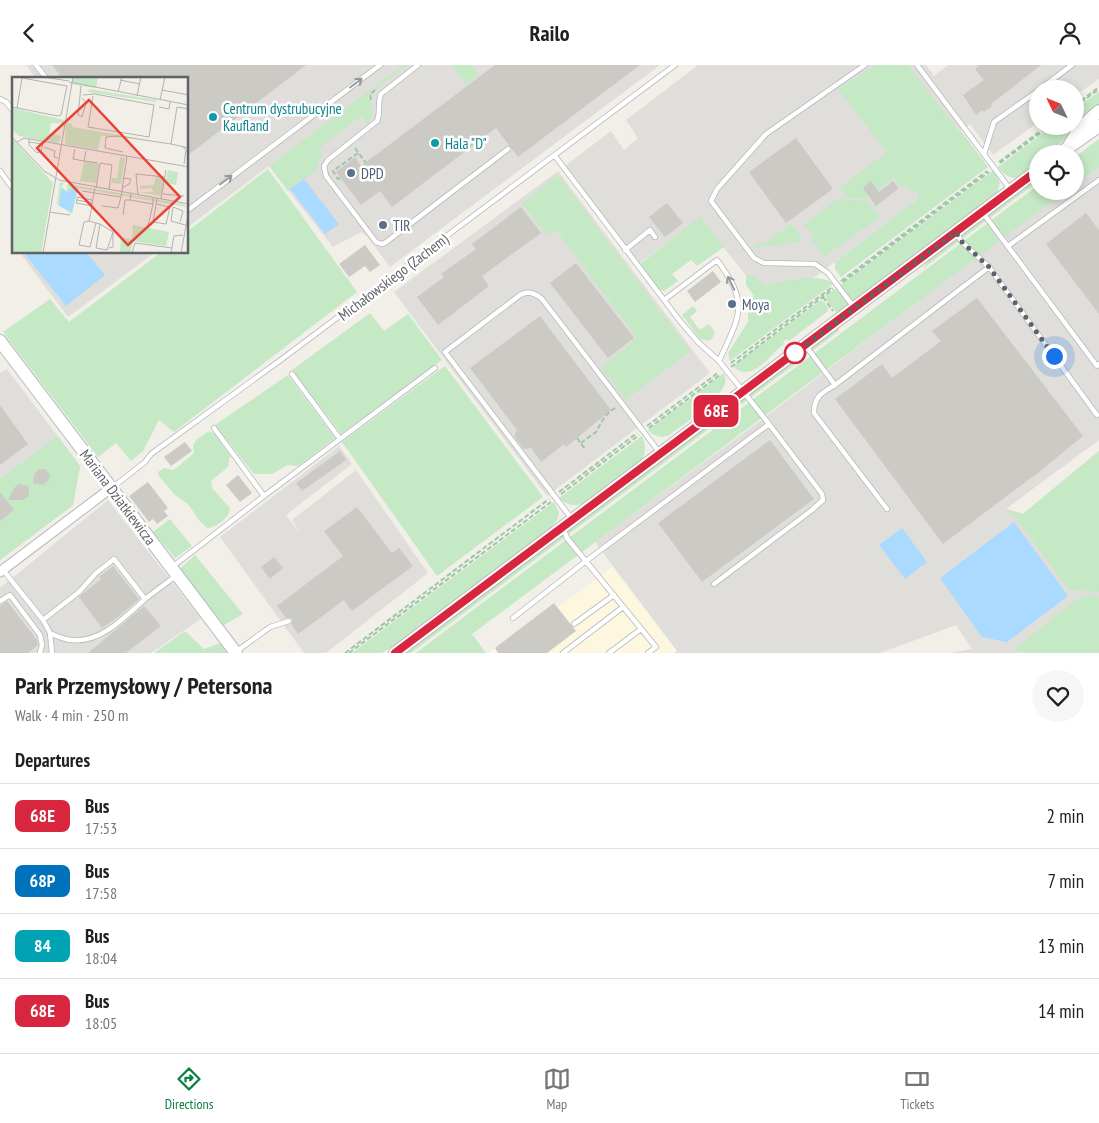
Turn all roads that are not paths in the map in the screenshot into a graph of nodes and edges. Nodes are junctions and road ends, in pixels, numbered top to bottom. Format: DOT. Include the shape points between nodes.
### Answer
graph roads {
  1 [pos="36,65"];
  2 [pos="380,65"];
  3 [pos="418,65"];
  4 [pos="675,65"];
  5 [pos="865,65"];
  6 [pos="917,65"];
  7 [pos="1072,65"];
  8 [pos="45,77"];
  9 [pos="1052,80"];
  10 [pos="1029,97"];
  11 [pos="0,99"];
  12 [pos="12,110"];
  13 [pos="1099,111"];
  14 [pos="1099,126"];
  15 [pos="1068,145"];
  16 [pos="1071,145"];
  17 [pos="508,149"];
  18 [pos="984,154"];
  19 [pos="554,156"];
  20 [pos="0,171"];
  21 [pos="1029,177"];
  22 [pos="1099,180"];
  23 [pos="12,187"];
  24 [pos="1011,190"];
  25 [pos="189,209"];
  26 [pos="982,212"];
  27 [pos="956,232"];
  28 [pos="655,237"];
  29 [pos="1008,246"];
  30 [pos="625,250"];
  31 [pos="989,267"];
  32 [pos="664,300"];
  33 [pos="854,307"];
  34 [pos="0,341"];
  35 [pos="805,345"];
  36 [pos="719,361"];
  37 [pos="1099,364"];
  38 [pos="435,368"];
  39 [pos="292,374"];
  40 [pos="835,385"];
  41 [pos="743,391"];
  42 [pos="1097,415"];
  43 [pos="769,424"];
  44 [pos="214,428"];
  45 [pos="340,439"];
  46 [pos="660,453"];
  47 [pos="111,489"];
  48 [pos="264,496"];
  49 [pos="887,509"];
  50 [pos="567,523"];
  51 [pos="586,561"];
  52 [pos="2,571"];
  53 [pos="174,572"];
  54 [pos="714,584"];
  55 [pos="614,595"];
  56 [pos="145,599"];
  57 [pos="0,601"];
  58 [pos="624,607"];
  59 [pos="513,619"];
  60 [pos="43,620"];
  61 [pos="289,621"];
  62 [pos="574,624"];
  63 [pos="641,629"];
  64 [pos="50,633"];
  65 [pos="656,647"];
  66 [pos="40,653"];
  67 [pos="52,653"];
  68 [pos="236,653"];
  69 [pos="395,653"];
  70 [pos="563,653"];
  71 [pos="609,653"];
  72 [pos="648,653"];
  73 [pos="660,653"];
  1 -- 8 [label="lane"];
  25 -- 2 [label="lane, one-way"];
  3 -- 17 [label="lane" via="381,94 377,121 328,159 324,166 326,176 376,242 385,243"];
  4 -- 19 [label="lane, Michałowskiego (Zachem)"];
  5 -- 33 [label="lane" via="766,135 717,189 711,201 754,258 764,263 815,264 828,273"];
  6 -- 18 [label="lane"];
  7 -- 9 [label="lane"];
  10 -- 18 [label="lane" via="994,122"];
  11 -- 12 [label="lane"];
  13 -- 15 [label="street"];
  14 -- 16 [label="street"];
  18 -- 24 [label="lane"];
  19 -- 30 [label="lane"];
  19 -- 47 [label="lane, Michałowskiego (Zachem)" via="151,454"];
  20 -- 23 [label="lane"];
  21 -- 24 [label="street"];
  22 -- 29 [label="lane"];
  24 -- 26 [label="street"];
  26 -- 27 [label="street"];
  26 -- 29 [label="lane"];
  27 -- 31 [label="lane"];
  27 -- 33 [label="street"];
  28 -- 30 [label="lane" via="650,231"];
  29 -- 37 [label="lane" via="1097,366"];
  30 -- 32 [label="lane"];
  31 -- 40 [label="lane"];
  31 -- 42 [label="lane"];
  32 -- 36 [label="lane" via="698,343"];
  36 -- 32 [label="lane, one-way" via="739,315 733,285 716,260"];
  33 -- 35 [label="street"];
  34 -- 47 [label="street, Mariana Dziatkiewicza"];
  35 -- 40 [label="lane"];
  35 -- 41 [label="street"];
  36 -- 41 [label="lane"];
  38 -- 45 [label="lane"];
  39 -- 45 [label="lane"];
  40 -- 49 [label="lane" via="819,395 814,413"];
  41 -- 43 [label="lane"];
  41 -- 46 [label="street"];
  43 -- 51 [label="lane"];
  43 -- 54 [label="lane" via="823,499"];
  44 -- 48 [label="lane"];
  45 -- 48 [label="lane"];
  46 -- 50 [label="street"];
  46 -- 50 [label="lane" via="542,299 532,292 520,295 445,352 555,497"];
  47 -- 52 [label="street"];
  47 -- 53 [label="street, Mariana Dziatkiewicza"];
  48 -- 53 [label="lane"];
  50 -- 51 [label="lane" via="567,538"];
  50 -- 69 [label="street"];
  51 -- 55 [label="lane"];
  51 -- 59 [label="lane"];
  52 -- 60 [label="lane"];
  53 -- 56 [label="lane"];
  53 -- 68 [label="street, Mariana Dziatkiewicza"];
  55 -- 58 [label="lane"];
  55 -- 62 [label="lane"];
  56 -- 60 [label="lane" via="114,559 96,573 79,593"];
  56 -- 64 [label="lane" via="117,623 91,638 71,640"];
  57 -- 66 [label="lane" via="10,595 40,635"];
  58 -- 63 [label="lane"];
  58 -- 70 [label="lane"];
  60 -- 64 [label="lane"];
  61 -- 68 [label="lane" via="270,627"];
  63 -- 65 [label="lane"];
  63 -- 71 [label="lane"];
  64 -- 67 [label="lane"];
  65 -- 72 [label="lane"];
  65 -- 73 [label="lane"];
}
